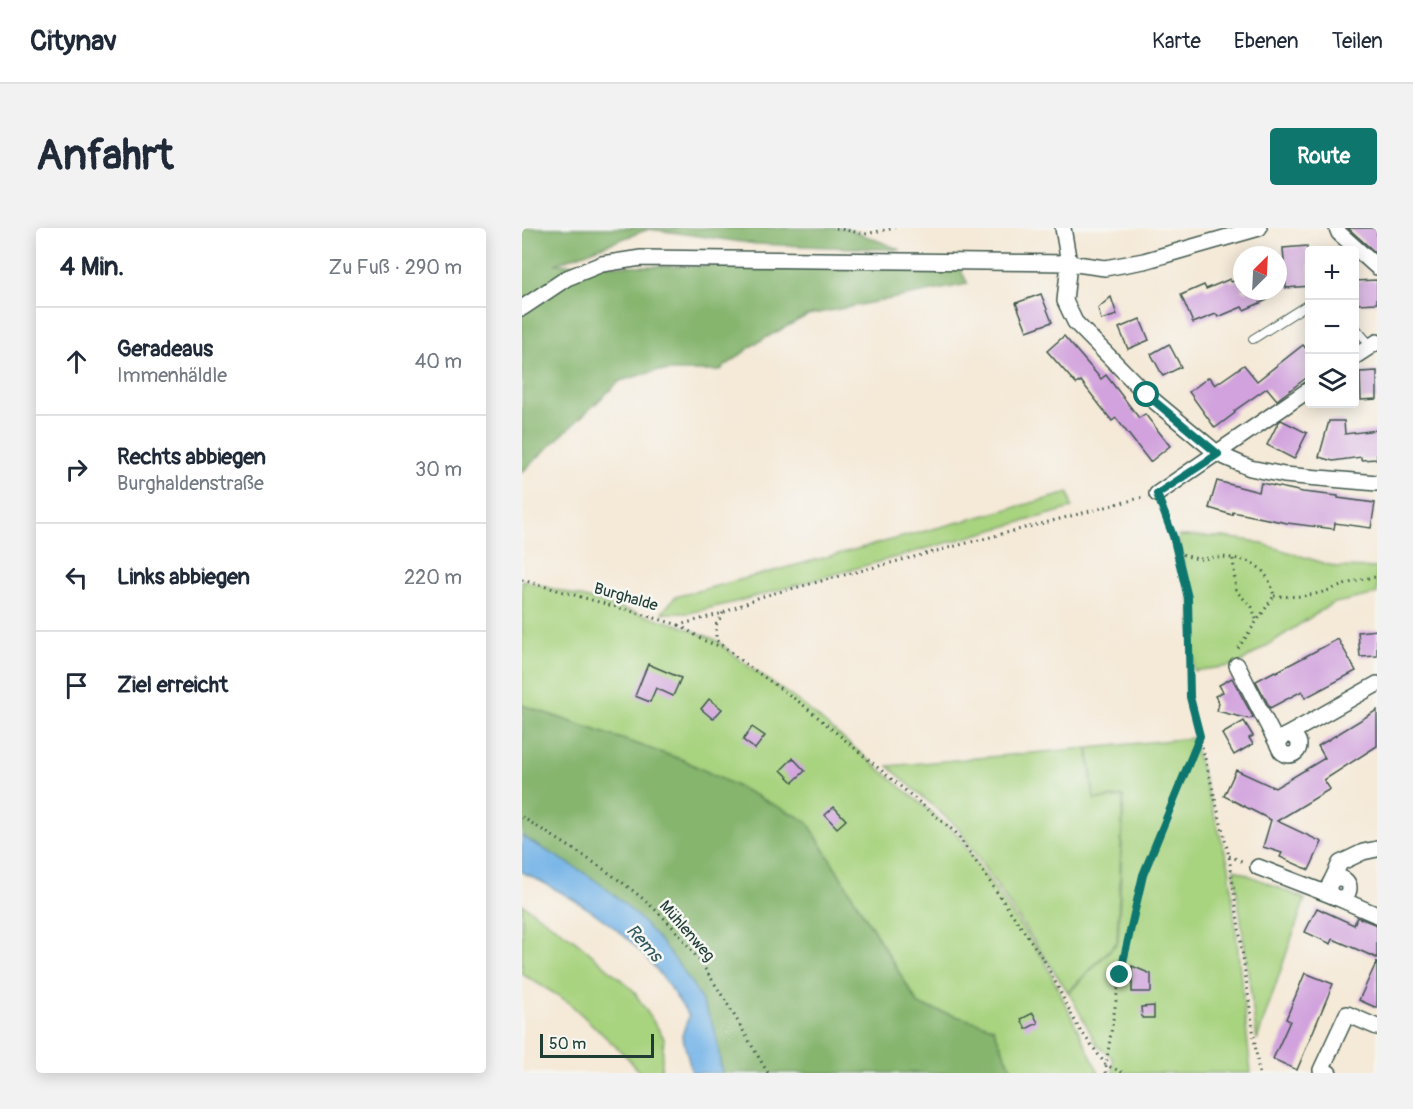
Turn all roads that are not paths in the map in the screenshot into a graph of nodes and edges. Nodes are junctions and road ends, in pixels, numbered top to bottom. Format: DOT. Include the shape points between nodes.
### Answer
graph roads {
  1 [pos="1063,228"];
  2 [pos="1259,228"];
  3 [pos="1337,228"];
  4 [pos="1367,262"];
  5 [pos="1069,263"];
  6 [pos="1305,306"];
  7 [pos="522,308"];
  8 [pos="1359,330"];
  9 [pos="1253,339"];
  10 [pos="1374,344"];
  11 [pos="1359,354"];
  12 [pos="1305,393"];
  13 [pos="1218,454"];
  14 [pos="1377,483"];
  15 [pos="1157,494"];
  16 [pos="1237,665"];
  17 [pos="1377,684"];
  18 [pos="1377,849"];
  19 [pos="1258,867"];
  20 [pos="1334,892"];
  21 [pos="1377,915"];
  22 [pos="1377,1027"];
  23 [pos="1329,1073"];
  1 -- 5 [label="street"];
  2 -- 5 [label="street" via="1144,261 1105,268"];
  3 -- 4 [label="street"];
  5 -- 7 [label="street" via="641,258 602,264 567,278"];
  5 -- 13 [label="street" via="1065,301 1075,322 1147,395"];
  6 -- 9 [label="lane"];
  8 -- 10 [label="lane"];
  10 -- 11 [label="street"];
  12 -- 13 [label="street"];
  13 -- 14 [label="street" via="1250,468 1284,475"];
  13 -- 15 [label="street"];
  16 -- 17 [label="street" via="1283,741"];
  18 -- 20 [label="street" via="1340,863"];
  19 -- 20 [label="street"];
  20 -- 21 [label="street"];
  22 -- 23 [label="street" via="1347,1014 1322,1070"];
}
